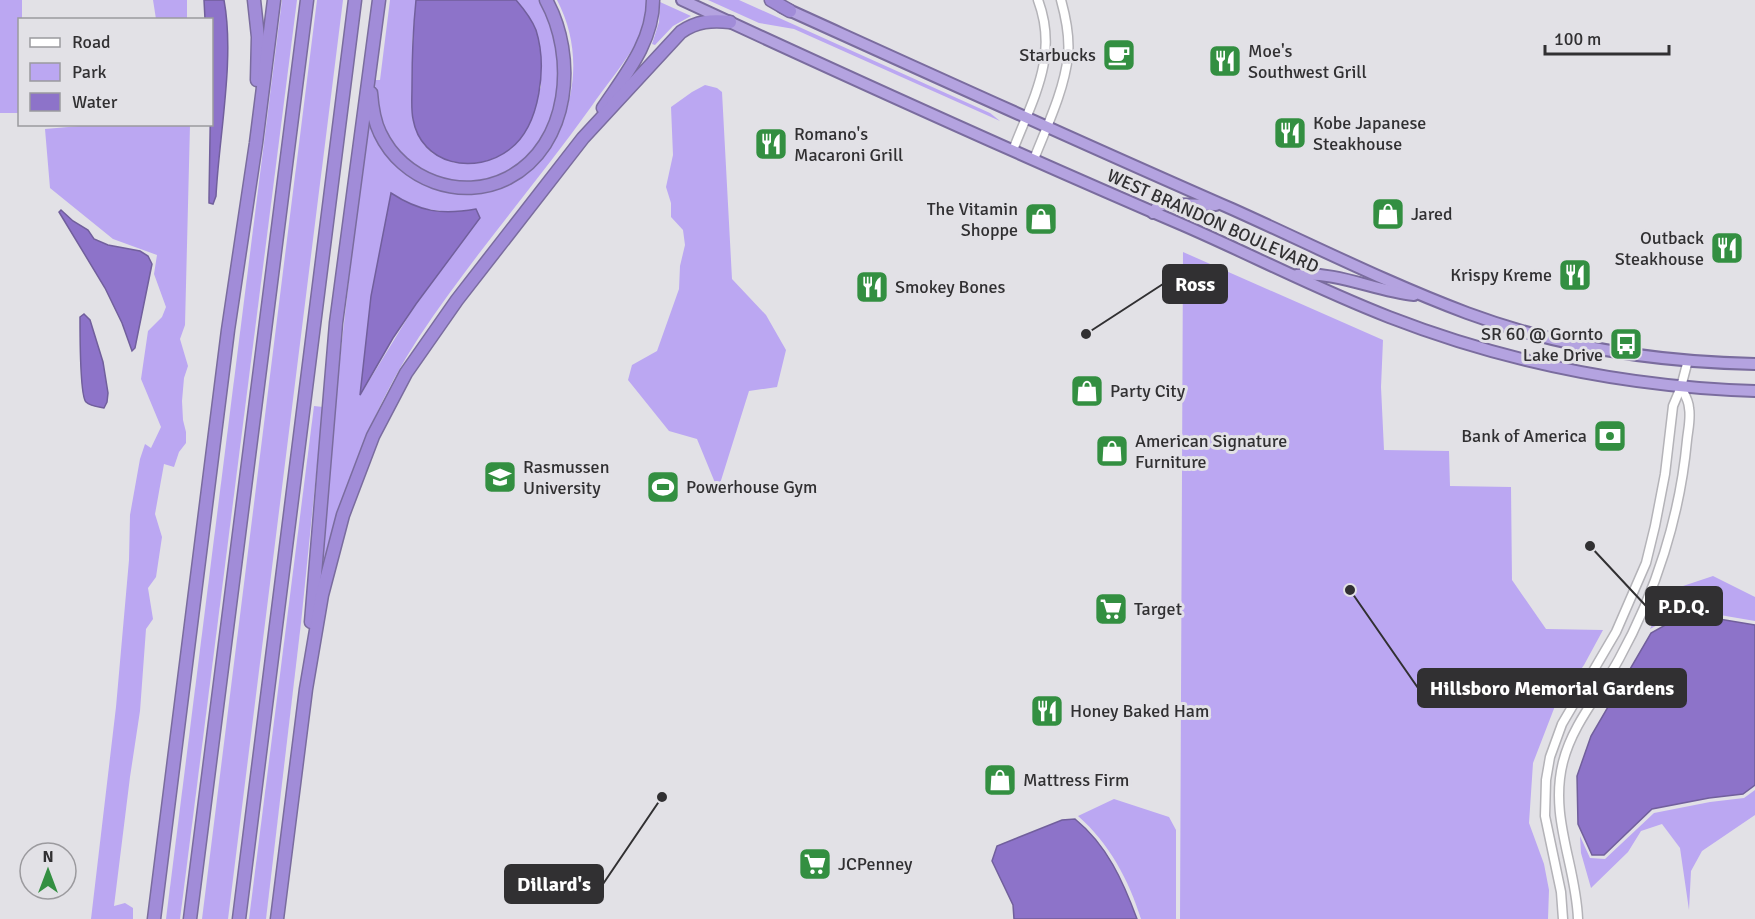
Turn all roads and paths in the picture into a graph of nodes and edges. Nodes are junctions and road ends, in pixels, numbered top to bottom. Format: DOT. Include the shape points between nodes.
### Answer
graph roads {
  1 [pos="254,0"];
  2 [pos="274,0"];
  3 [pos="307,0"];
  4 [pos="355,0"];
  5 [pos="379,0"];
  6 [pos="546,0"];
  7 [pos="653,0"];
  8 [pos="682,0"];
  9 [pos="765,0"];
  10 [pos="771,0"];
  11 [pos="1038,0"];
  12 [pos="1061,0"];
  13 [pos="790,11"];
  14 [pos="730,22"];
  15 [pos="372,47"];
  16 [pos="1025,118"];
  17 [pos="1046,128"];
  18 [pos="583,138"];
  19 [pos="256,143"];
  20 [pos="1013,150"];
  21 [pos="1034,159"];
  22 [pos="1222,205"];
  23 [pos="1153,213"];
  24 [pos="1295,276"];
  25 [pos="1423,296"];
  26 [pos="1688,360"];
  27 [pos="1755,364"];
  28 [pos="1681,387"];
  29 [pos="1755,391"];
  30 [pos="306,689"];
  31 [pos="154,919"];
  32 [pos="190,919"];
  33 [pos="239,919"];
  34 [pos="277,919"];
  35 [pos="1563,919"];
  36 [pos="1578,919"];
  1 -- 19 [label="highway" via="258,37"];
  2 -- 19 [label="highway"];
  3 -- 32 [label="highway"];
  4 -- 33 [label="highway"];
  5 -- 15 [label="highway"];
  6 -- 15 [label="highway" via="555,16 565,54 562,102 542,149 508,178 486,186 447,187 425,179 391,151 374,113 370,81"];
  7 -- 18 [label="highway" via="652,22 645,42"];
  8 -- 14 [label="highway, WEST BRANDON BOULEVARD"];
  9 -- 13 [label="highway, WEST BRANDON BOULEVARD"];
  10 -- 13 [label="highway"];
  11 -- 16 [label="street" via="1047,49 1041,81"];
  12 -- 17 [label="street" via="1068,54"];
  13 -- 16 [label="highway, WEST BRANDON BOULEVARD"];
  14 -- 18 [label="highway" via="703,22 681,32"];
  14 -- 20 [label="highway, WEST BRANDON BOULEVARD"];
  15 -- 30 [label="highway" via="336,323"];
  16 -- 17 [label="highway, WEST BRANDON BOULEVARD"];
  16 -- 20 [label="street"];
  17 -- 21 [label="street"];
  17 -- 22 [label="highway, WEST BRANDON BOULEVARD"];
  18 -- 30 [label="highway" via="457,300 389,404 359,471 335,542"];
  19 -- 31 [label="highway" via="226,342"];
  20 -- 21 [label="highway, WEST BRANDON BOULEVARD"];
  21 -- 23 [label="highway, WEST BRANDON BOULEVARD"];
  22 -- 23 [label="highway" via="1165,204"];
  22 -- 25 [label="highway, WEST BRANDON BOULEVARD"];
  23 -- 24 [label="highway, WEST BRANDON BOULEVARD"];
  24 -- 25 [label="highway" via="1323,274"];
  24 -- 28 [label="highway, WEST BRANDON BOULEVARD" via="1389,317 1485,349 1583,372"];
  25 -- 26 [label="highway, WEST BRANDON BOULEVARD" via="1543,336"];
  26 -- 27 [label="highway, WEST BRANDON BOULEVARD"];
  26 -- 28 [label="street"];
  28 -- 29 [label="highway, WEST BRANDON BOULEVARD"];
  28 -- 35 [label="street" via="1673,406 1665,474 1646,563 1616,632 1566,716 1550,757 1545,816"];
  28 -- 36 [label="street" via="1689,407 1685,458 1661,561 1632,633 1580,720 1563,763 1559,809"];
  30 -- 34 [label="highway"];
}
